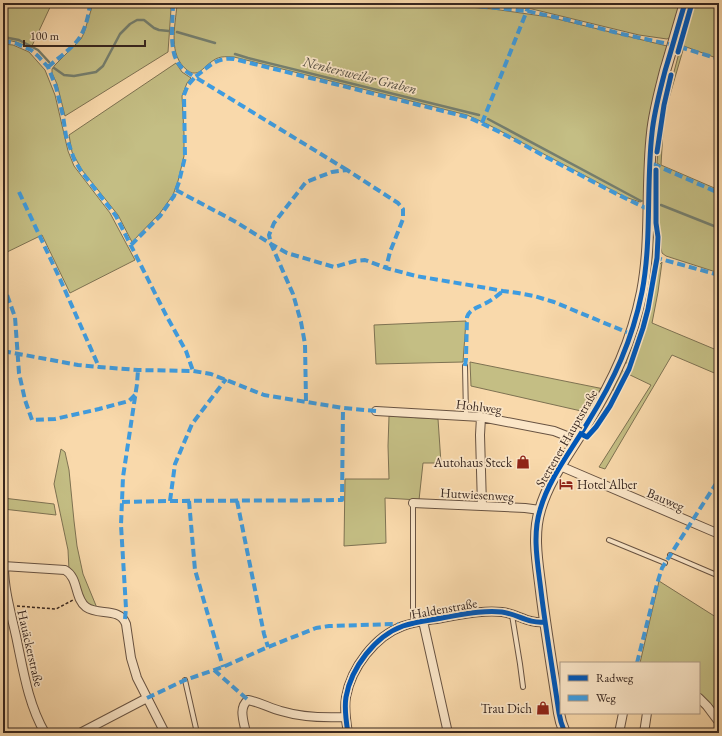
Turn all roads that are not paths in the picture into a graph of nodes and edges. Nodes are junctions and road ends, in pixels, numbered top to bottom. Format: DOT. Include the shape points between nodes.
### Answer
graph roads {
  1 [pos="685,3"];
  2 [pos="465,366"];
  3 [pos="376,411"];
  4 [pos="466,415"];
  5 [pos="481,417"];
  6 [pos="577,440"];
  7 [pos="560,466"];
  8 [pos="413,503"];
  9 [pos="482,506"];
  10 [pos="540,510"];
  11 [pos="719,534"];
  12 [pos="609,540"];
  13 [pos="670,555"];
  14 [pos="665,563"];
  15 [pos="4,566"];
  16 [pos="719,576"];
  17 [pos="512,614"];
  18 [pos="422,621"];
  19 [pos="546,622"];
  20 [pos="414,623"];
  21 [pos="185,680"];
  22 [pos="523,686"];
  23 [pos="147,698"];
  24 [pos="700,699"];
  25 [pos="624,714"];
  26 [pos="647,714"];
  27 [pos="345,717"];
  28 [pos="719,722"];
  29 [pos="46,733"];
  30 [pos="80,733"];
  31 [pos="165,733"];
  32 [pos="197,733"];
  33 [pos="246,733"];
  34 [pos="348,733"];
  35 [pos="448,733"];
  36 [pos="565,733"];
  37 [pos="619,733"];
  38 [pos="644,733"];
  1 -- 6 [label="street, Stettener Hauptstraße" via="654,118 649,163 646,263 635,320 618,367 604,396"];
  2 -- 4 [label="lane"];
  3 -- 4 [label="street, Hohlweg"];
  4 -- 5 [label="street, Hohlweg"];
  5 -- 6 [label="street, Hohlweg" via="554,431"];
  5 -- 9 [label="street"];
  6 -- 7 [label="street, Stettener Hauptstraße"];
  7 -- 10 [label="street, Stettener Hauptstraße" via="549,485"];
  7 -- 11 [label="street, Bauweg"];
  8 -- 9 [label="street, Hutwiesenweg"];
  8 -- 20 [label="lane"];
  9 -- 10 [label="street, Hutwiesenweg"];
  10 -- 19 [label="street, Stettener Hauptstraße" via="536,549"];
  12 -- 14 [label="lane"];
  13 -- 16 [label="lane"];
  15 -- 23 [label="street" via="65,570 76,584 81,602 86,607 117,614 125,619 131,658"];
  15 -- 29 [label="street, Hauäckerstraße" via="9,606 26,683"];
  17 -- 18 [label="street, Haldenstraße" via="483,612"];
  17 -- 19 [label="street, Haldenstraße" via="534,623"];
  17 -- 22 [label="lane"];
  18 -- 20 [label="street, Haldenstraße"];
  18 -- 35 [label="street"];
  19 -- 36 [label="street, Stettener Hauptstraße" via="559,713"];
  20 -- 27 [label="street, Haldenstraße" via="402,626 379,640 360,662 348,689"];
  21 -- 32 [label="lane"];
  23 -- 30 [label="street"];
  23 -- 31 [label="street"];
  24 -- 28 [label="street"];
  25 -- 37 [label="street"];
  26 -- 38 [label="street"];
  27 -- 33 [label="street" via="293,714 248,700 242,709"];
  27 -- 34 [label="street, Haldenstraße"];
}
